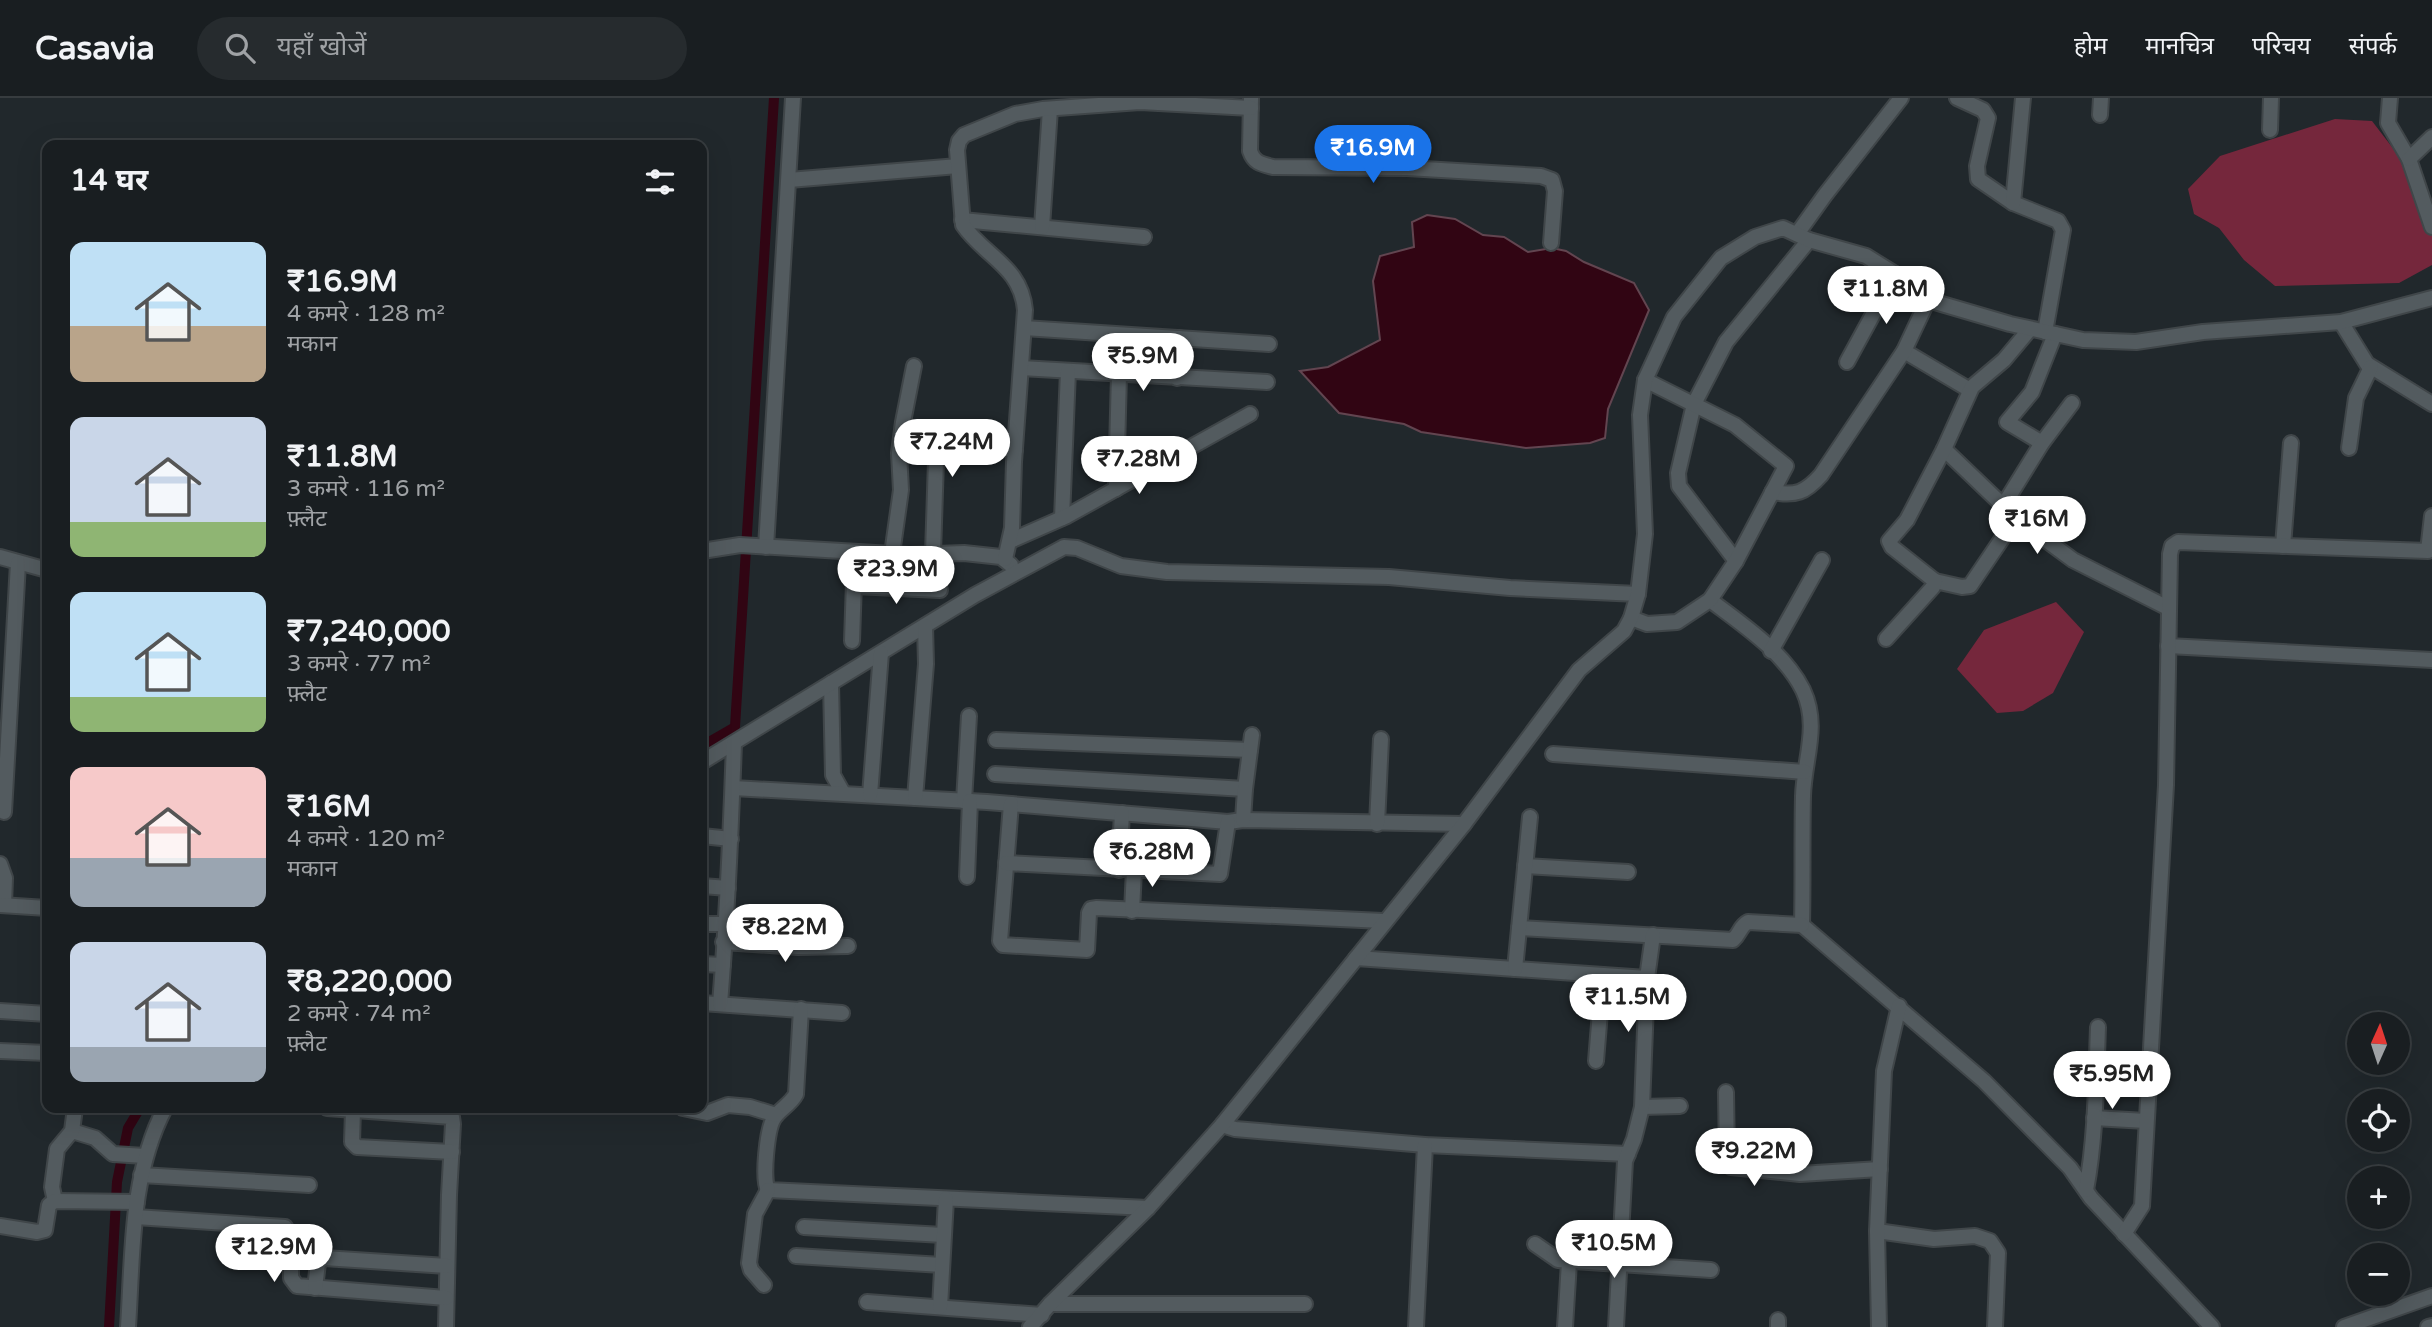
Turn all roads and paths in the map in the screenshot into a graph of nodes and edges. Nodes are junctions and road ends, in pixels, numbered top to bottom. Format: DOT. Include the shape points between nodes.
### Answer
graph roads {
  1 [pos="793,98"];
  2 [pos="1901,98"];
  3 [pos="1957,98"];
  4 [pos="2023,98"];
  5 [pos="2101,98"];
  6 [pos="2271,98"];
  7 [pos="2390,98"];
  8 [pos="1251,103"];
  9 [pos="1050,109"];
  10 [pos="2100,115"];
  11 [pos="2270,130"];
  12 [pos="2432,137"];
  13 [pos="2409,159"];
  14 [pos="958,166"];
  15 [pos="789,180"];
  16 [pos="2013,203"];
  17 [pos="962,220"];
  18 [pos="2432,227"];
  19 [pos="1042,228"];
  20 [pos="1144,237"];
  21 [pos="1803,237"];
  22 [pos="1550,243"];
  23 [pos="1895,274"];
  24 [pos="2432,298"];
  25 [pos="1928,300"];
  26 [pos="2341,322"];
  27 [pos="1024,328"];
  28 [pos="2030,329"];
  29 [pos="2050,333"];
  30 [pos="1179,338"];
  31 [pos="1269,344"];
  32 [pos="1904,351"];
  33 [pos="1847,362"];
  34 [pos="914,366"];
  35 [pos="2371,367"];
  36 [pos="1021,368"];
  37 [pos="1068,371"];
  38 [pos="1118,374"];
  39 [pos="1177,378"];
  40 [pos="1645,380"];
  41 [pos="1267,382"];
  42 [pos="1970,390"];
  43 [pos="2072,403"];
  44 [pos="1694,404"];
  45 [pos="2432,404"];
  46 [pos="1250,414"];
  47 [pos="2042,443"];
  48 [pos="2291,443"];
  49 [pos="2349,448"];
  50 [pos="1944,449"];
  51 [pos="1015,450"];
  52 [pos="1116,489"];
  53 [pos="1772,492"];
  54 [pos="2003,506"];
  55 [pos="1062,518"];
  56 [pos="2016,518"];
  57 [pos="2431,525"];
  58 [pos="1010,541"];
  59 [pos="2283,546"];
  60 [pos="763,547"];
  61 [pos="707,550"];
  62 [pos="855,552"];
  63 [pos="892,554"];
  64 [pos="933,554"];
  65 [pos="0,557"];
  66 [pos="1822,560"];
  67 [pos="1736,561"];
  68 [pos="18,563"];
  69 [pos="1010,565"];
  70 [pos="42,569"];
  71 [pos="1935,581"];
  72 [pos="854,586"];
  73 [pos="940,590"];
  74 [pos="1638,594"];
  75 [pos="1710,600"];
  76 [pos="2168,608"];
  77 [pos="1631,618"];
  78 [pos="925,626"];
  79 [pos="1886,639"];
  80 [pos="852,640"];
  81 [pos="2168,646"];
  82 [pos="1771,651"];
  83 [pos="881,653"];
  84 [pos="2432,660"];
  85 [pos="831,683"];
  86 [pos="969,716"];
  87 [pos="1381,739"];
  88 [pos="996,740"];
  89 [pos="734,743"];
  90 [pos="1553,754"];
  91 [pos="707,759"];
  92 [pos="1805,772"];
  93 [pos="995,774"];
  94 [pos="733,788"];
  95 [pos="1245,789"];
  96 [pos="843,793"];
  97 [pos="870,795"];
  98 [pos="915,798"];
  99 [pos="967,801"];
  100 [pos="1010,804"];
  101 [pos="4,812"];
  102 [pos="1122,814"];
  103 [pos="1530,817"];
  104 [pos="1236,821"];
  105 [pos="1377,824"];
  106 [pos="1464,824"];
  107 [pos="707,837"];
  108 [pos="731,839"];
  109 [pos="1006,863"];
  110 [pos="0,864"];
  111 [pos="1525,866"];
  112 [pos="1119,870"];
  113 [pos="1134,870"];
  114 [pos="1628,873"];
  115 [pos="967,877"];
  116 [pos="707,886"];
  117 [pos="729,888"];
  118 [pos="2,905"];
  119 [pos="42,908"];
  120 [pos="1132,911"];
  121 [pos="1383,921"];
  122 [pos="707,924"];
  123 [pos="726,925"];
  124 [pos="1802,925"];
  125 [pos="1519,928"];
  126 [pos="1653,935"];
  127 [pos="723,942"];
  128 [pos="848,946"];
  129 [pos="1356,958"];
  130 [pos="707,964"];
  131 [pos="723,965"];
  132 [pos="1515,969"];
  133 [pos="1603,975"];
  134 [pos="1647,978"];
  135 [pos="707,1003"];
  136 [pos="720,1004"];
  137 [pos="1899,1006"];
  138 [pos="801,1009"];
  139 [pos="0,1011"];
  140 [pos="842,1013"];
  141 [pos="42,1014"];
  142 [pos="2098,1027"];
  143 [pos="0,1051"];
  144 [pos="42,1053"];
  145 [pos="1596,1061"];
  146 [pos="1726,1092"];
  147 [pos="1680,1106"];
  148 [pos="1642,1107"];
  149 [pos="74,1113"];
  150 [pos="161,1113"];
  151 [pos="353,1113"];
  152 [pos="451,1113"];
  153 [pos="707,1113"];
  154 [pos="776,1115"];
  155 [pos="2094,1118"];
  156 [pos="2146,1121"];
  157 [pos="1222,1125"];
  158 [pos="72,1131"];
  159 [pos="1425,1145"];
  160 [pos="452,1152"];
  161 [pos="1628,1154"];
  162 [pos="132,1155"];
  163 [pos="1880,1170"];
  164 [pos="141,1175"];
  165 [pos="309,1185"];
  166 [pos="768,1190"];
  167 [pos="2086,1190"];
  168 [pos="946,1199"];
  169 [pos="55,1201"];
  170 [pos="123,1202"];
  171 [pos="1149,1208"];
  172 [pos="136,1217"];
  173 [pos="0,1226"];
  174 [pos="804,1227"];
  175 [pos="1877,1231"];
  176 [pos="2124,1234"];
  177 [pos="943,1235"];
  178 [pos="1535,1244"];
  179 [pos="796,1256"];
  180 [pos="1569,1262"];
  181 [pos="1618,1263"];
  182 [pos="942,1265"];
  183 [pos="447,1266"];
  184 [pos="1711,1270"];
  185 [pos="765,1285"];
  186 [pos="316,1288"];
  187 [pos="2432,1296"];
  188 [pos="446,1298"];
  189 [pos="867,1302"];
  190 [pos="1305,1304"];
  191 [pos="940,1307"];
  192 [pos="1046,1310"];
  193 [pos="128,1327"];
  194 [pos="446,1327"];
  195 [pos="1030,1327"];
  196 [pos="1416,1327"];
  197 [pos="1565,1327"];
  198 [pos="1616,1327"];
  199 [pos="1879,1327"];
  200 [pos="1995,1327"];
  201 [pos="2212,1327"];
  202 [pos="2344,1327"];
  1 -- 15 [label="street"];
  2 -- 21 [label="street" via="1825,195"];
  3 -- 16 [label="street" via="1983,110 1988,118 1978,179"];
  4 -- 16 [label="street"];
  5 -- 10 [label="street"];
  6 -- 11 [label="street"];
  7 -- 13 [label="street" via="2388,122"];
  8 -- 9 [label="street" via="1140,102"];
  8 -- 22 [label="street" via="1250,151 1259,164 1408,168 1552,180"];
  9 -- 14 [label="street" via="1015,114 964,135 957,150"];
  9 -- 19 [label="street"];
  12 -- 13 [label="street"];
  13 -- 18 [label="street"];
  14 -- 15 [label="street"];
  14 -- 17 [label="street"];
  15 -- 60 [label="street"];
  16 -- 29 [label="street" via="2058,221 2063,230"];
  17 -- 19 [label="street"];
  17 -- 27 [label="street" via="968,233 1009,269 1023,295"];
  19 -- 20 [label="street"];
  21 -- 23 [label="street" via="1866,256"];
  21 -- 40 [label="street" via="1783,228 1755,237 1721,258 1674,317"];
  21 -- 44 [label="street" via="1730,336"];
  23 -- 25 [label="street"];
  23 -- 33 [label="street"];
  24 -- 26 [label="street"];
  25 -- 28 [label="street"];
  25 -- 32 [label="street"];
  26 -- 29 [label="street" via="2136,342 2083,340"];
  26 -- 35 [label="street"];
  27 -- 30 [label="street"];
  27 -- 36 [label="street"];
  28 -- 29 [label="street"];
  28 -- 42 [label="street"];
  29 -- 47 [label="street" via="2032,392 2007,422"];
  30 -- 31 [label="street"];
  30 -- 39 [label="street"];
  32 -- 42 [label="street"];
  32 -- 53 [label="street" via="1809,488 1789,495"];
  34 -- 63 [label="street" via="901,432 901,490"];
  35 -- 45 [label="street"];
  35 -- 49 [label="street" via="2356,398"];
  36 -- 37 [label="street"];
  36 -- 51 [label="street"];
  37 -- 38 [label="street"];
  37 -- 55 [label="street"];
  38 -- 39 [label="street"];
  38 -- 52 [label="street"];
  39 -- 41 [label="street"];
  40 -- 44 [label="street"];
  40 -- 74 [label="street" via="1640,415 1645,534"];
  42 -- 50 [label="street"];
  43 -- 47 [label="street"];
  44 -- 53 [label="street" via="1735,425 1786,466"];
  44 -- 67 [label="street" via="1678,472 1679,486"];
  46 -- 52 [label="street"];
  47 -- 54 [label="street"];
  48 -- 59 [label="street"];
  50 -- 54 [label="street"];
  50 -- 71 [label="street" via="1907,520 1889,541"];
  51 -- 58 [label="street"];
  51 -- 64 [label="street" via="962,445 940,450"];
  52 -- 55 [label="street"];
  53 -- 67 [label="street"];
  54 -- 56 [label="street"];
  55 -- 58 [label="street"];
  56 -- 71 [label="street" via="1970,586"];
  56 -- 76 [label="street" via="2073,560"];
  57 -- 59 [label="street" via="2428,551"];
  58 -- 69 [label="street"];
  59 -- 76 [label="street" via="2178,542 2170,554"];
  60 -- 61 [label="street"];
  60 -- 62 [label="street"];
  62 -- 63 [label="street"];
  62 -- 72 [label="street"];
  63 -- 64 [label="street"];
  64 -- 69 [label="street" via="964,553"];
  65 -- 68 [label="street"];
  66 -- 82 [label="street"];
  67 -- 75 [label="street"];
  68 -- 70 [label="street"];
  68 -- 101 [label="street"];
  69 -- 74 [label="street" via="1064,547 1129,568 1167,572 1389,577"];
  69 -- 78 [label="street"];
  71 -- 79 [label="street"];
  72 -- 73 [label="street"];
  72 -- 80 [label="street"];
  74 -- 77 [label="street"];
  75 -- 77 [label="street" via="1677,622 1647,624"];
  75 -- 82 [label="street"];
  76 -- 81 [label="street"];
  77 -- 106 [label="street" via="1624,631 1579,670"];
  78 -- 83 [label="street"];
  78 -- 98 [label="street"];
  81 -- 84 [label="street"];
  81 -- 156 [label="street" via="2166,785"];
  82 -- 92 [label="street" via="1803,690 1812,726"];
  83 -- 85 [label="street"];
  83 -- 97 [label="street"];
  85 -- 89 [label="street"];
  85 -- 96 [label="street" via="833,775"];
  86 -- 99 [label="street"];
  87 -- 105 [label="street"];
  88 -- 95 [label="street" via="1251,743"];
  89 -- 91 [label="street"];
  89 -- 94 [label="street"];
  90 -- 92 [label="street"];
  92 -- 124 [label="street"];
  93 -- 95 [label="street"];
  94 -- 96 [label="street"];
  94 -- 108 [label="street"];
  95 -- 104 [label="street"];
  96 -- 97 [label="street"];
  97 -- 98 [label="street"];
  98 -- 99 [label="street"];
  99 -- 100 [label="street"];
  99 -- 115 [label="street"];
  100 -- 102 [label="street"];
  100 -- 109 [label="street"];
  102 -- 104 [label="street"];
  102 -- 112 [label="street"];
  103 -- 111 [label="street"];
  104 -- 105 [label="street"];
  104 -- 113 [label="street" via="1220,874"];
  105 -- 106 [label="street"];
  106 -- 121 [label="street"];
  107 -- 108 [label="street"];
  108 -- 117 [label="street"];
  109 -- 112 [label="street"];
  109 -- 120 [label="street" via="1003,945 1084,951 1089,947 1091,909"];
  110 -- 118 [label="street" via="5,878"];
  111 -- 114 [label="street"];
  111 -- 125 [label="street"];
  112 -- 113 [label="street"];
  113 -- 120 [label="street"];
  116 -- 117 [label="street"];
  117 -- 123 [label="street"];
  118 -- 119 [label="street"];
  120 -- 121 [label="street"];
  121 -- 129 [label="street"];
  122 -- 123 [label="street"];
  123 -- 127 [label="street"];
  124 -- 126 [label="street" via="1748,922 1733,940"];
  124 -- 137 [label="street"];
  125 -- 126 [label="street"];
  125 -- 132 [label="street"];
  126 -- 134 [label="street"];
  127 -- 128 [label="street"];
  127 -- 131 [label="street"];
  129 -- 132 [label="street"];
  129 -- 157 [label="street"];
  130 -- 131 [label="street"];
  131 -- 136 [label="street"];
  132 -- 133 [label="street"];
  133 -- 134 [label="street"];
  133 -- 145 [label="street"];
  134 -- 148 [label="street"];
  135 -- 136 [label="street"];
  136 -- 138 [label="street"];
  137 -- 163 [label="street" via="1884,1071"];
  137 -- 167 [label="street" via="1984,1082"];
  138 -- 140 [label="street"];
  138 -- 154 [label="street" via="796,1094"];
  139 -- 141 [label="street"];
  142 -- 155 [label="street"];
  143 -- 144 [label="street"];
  146 -- 163 [label="street" via="1731,1167 1800,1174"];
  147 -- 148 [label="street"];
  148 -- 161 [label="street"];
  149 -- 158 [label="street"];
  150 -- 162 [label="street"];
  151 -- 160 [label="street" via="352,1142 357,1147"];
  152 -- 160 [label="street"];
  153 -- 154 [label="street" via="729,1105"];
  154 -- 166 [label="street" via="764,1178"];
  155 -- 156 [label="street"];
  155 -- 167 [label="street"];
  156 -- 176 [label="street" via="2142,1206"];
  157 -- 159 [label="street"];
  157 -- 171 [label="street"];
  158 -- 162 [label="street" via="95,1138 108,1151"];
  158 -- 169 [label="street" via="57,1149 52,1186"];
  159 -- 161 [label="street"];
  159 -- 196 [label="street"];
  160 -- 183 [label="street"];
  161 -- 181 [label="street"];
  162 -- 164 [label="street"];
  163 -- 175 [label="street"];
  164 -- 165 [label="street"];
  164 -- 170 [label="street"];
  166 -- 168 [label="street"];
  166 -- 185 [label="street" via="755,1214 749,1263"];
  167 -- 176 [label="street"];
  168 -- 171 [label="street"];
  168 -- 177 [label="street"];
  169 -- 170 [label="street"];
  169 -- 173 [label="street" via="49,1205 45,1230"];
  170 -- 172 [label="street"];
  171 -- 192 [label="street"];
  172 -- 186 [label="street" via="285,1227 291,1236 293,1282"];
  172 -- 193 [label="street"];
  174 -- 177 [label="street"];
  175 -- 199 [label="street"];
  175 -- 200 [label="street" via="1934,1239 1975,1236 1990,1241 1998,1253"];
  176 -- 201 [label="street"];
  177 -- 182 [label="street"];
  178 -- 180 [label="street"];
  179 -- 182 [label="street"];
  180 -- 181 [label="street"];
  180 -- 197 [label="street"];
  181 -- 184 [label="street"];
  181 -- 198 [label="street"];
  182 -- 191 [label="street"];
  183 -- 186 [label="street" via="324,1258 318,1263"];
  183 -- 188 [label="street"];
  186 -- 188 [label="street"];
  187 -- 202 [label="street"];
  188 -- 194 [label="street"];
  189 -- 191 [label="street"];
  190 -- 192 [label="street"];
  191 -- 192 [label="street"];
  192 -- 195 [label="street"];
}
